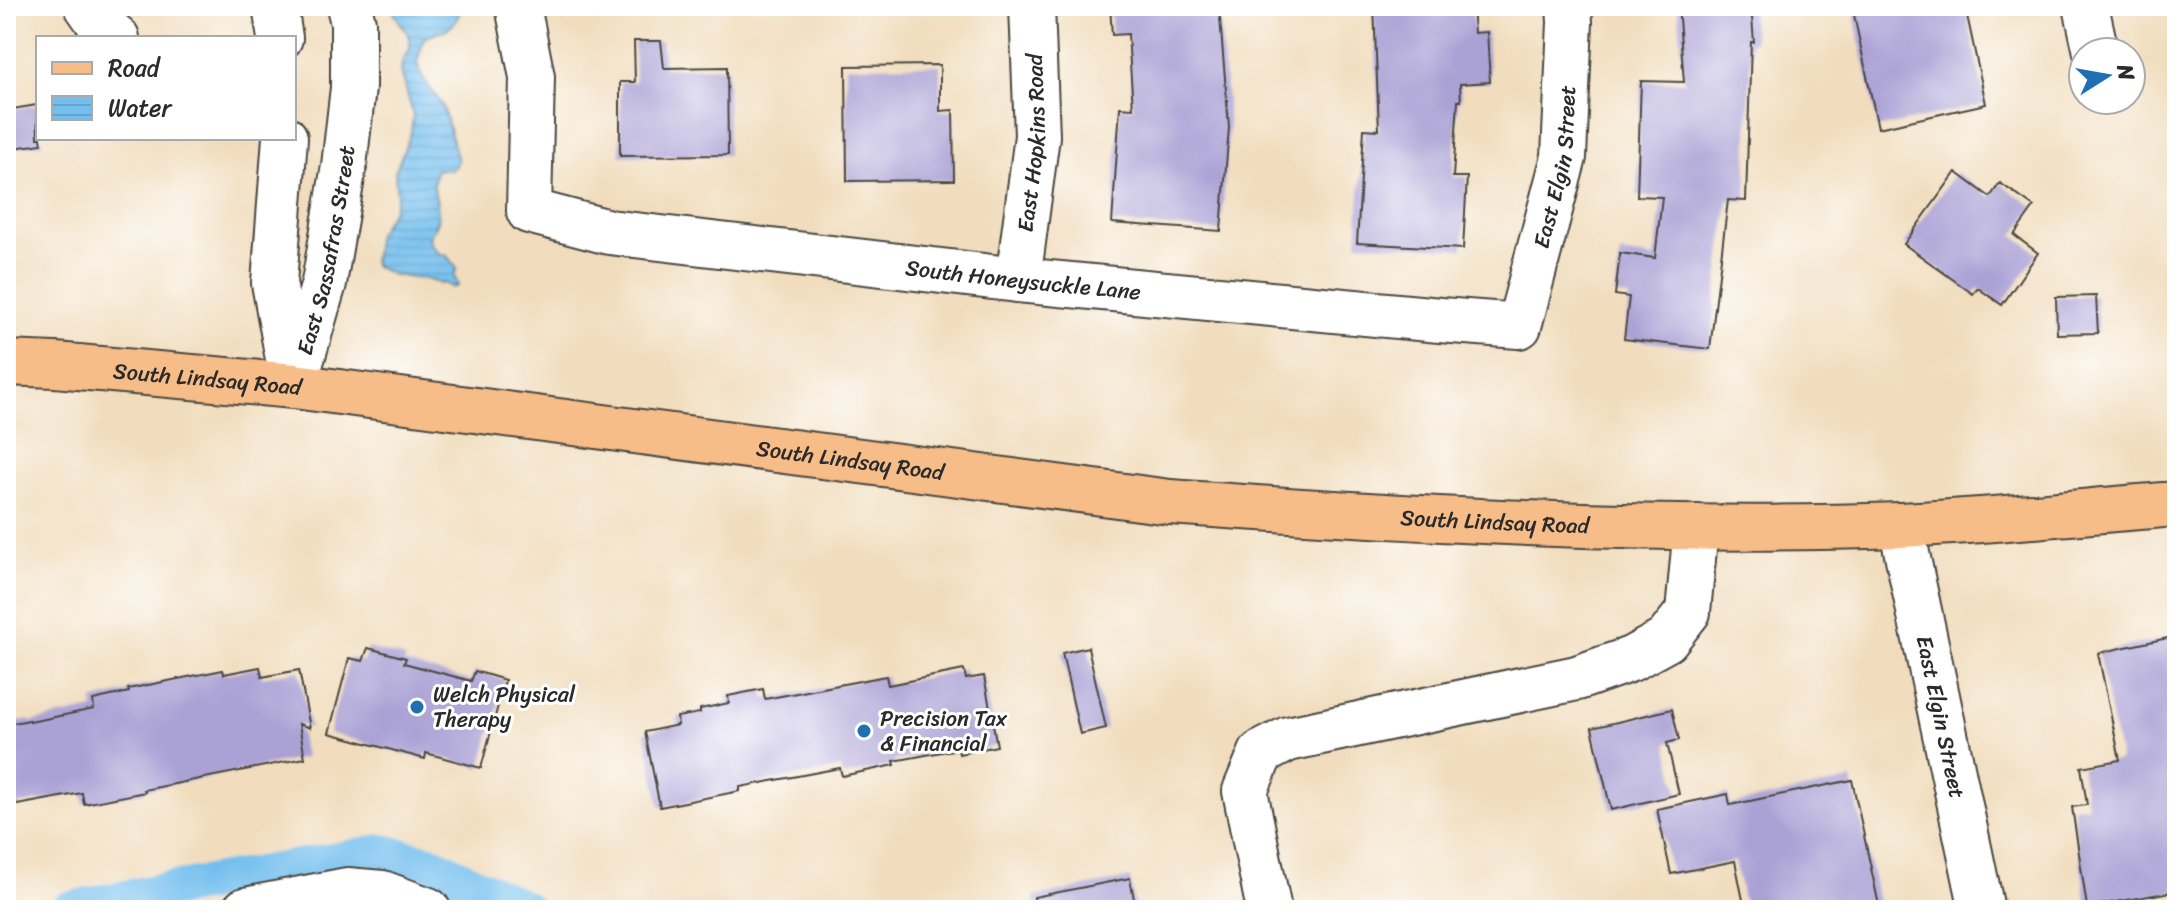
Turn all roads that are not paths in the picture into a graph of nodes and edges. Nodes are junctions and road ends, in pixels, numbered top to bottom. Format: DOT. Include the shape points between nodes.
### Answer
graph roads {
  1 [pos="87,6"];
  2 [pos="275,6"];
  3 [pos="349,6"];
  4 [pos="518,6"];
  5 [pos="1032,6"];
  6 [pos="1569,6"];
  7 [pos="2086,6"];
  8 [pos="115,36"];
  9 [pos="280,36"];
  10 [pos="2093,36"];
  11 [pos="285,140"];
  12 [pos="1018,280"];
  13 [pos="1519,326"];
  14 [pos="6,363"];
  15 [pos="294,386"];
  16 [pos="2177,504"];
  17 [pos="1901,525"];
  18 [pos="1696,527"];
  19 [pos="245,910"];
  20 [pos="428,910"];
  21 [pos="1269,910"];
  22 [pos="1982,910"];
  1 -- 8 [label="street"];
  2 -- 9 [label="street"];
  3 -- 15 [label="street, East Sassafras Street" via="353,88 344,166 324,283"];
  4 -- 12 [label="street, South Honeysuckle Lane" via="532,77 529,211 609,232"];
  5 -- 12 [label="street, East Hopkins Road" via="1037,136"];
  6 -- 13 [label="street, East Elgin Street" via="1564,157"];
  7 -- 10 [label="street"];
  11 -- 15 [label="street, East Sassafras Street" via="274,283"];
  12 -- 13 [label="street, South Honeysuckle Lane"];
  14 -- 15 [label="main road, South Lindsay Road"];
  15 -- 18 [label="main road, South Lindsay Road" via="1170,502 1500,523"];
  16 -- 17 [label="main road, South Lindsay Road"];
  17 -- 18 [label="main road, South Lindsay Road"];
  17 -- 22 [label="street, East Elgin Street"];
  18 -- 21 [label="street" via="1688,612 1666,640 1631,659 1577,678 1288,739 1261,753 1245,791"];
  19 -- 20 [label="street" via="347,890 382,893"];
}
